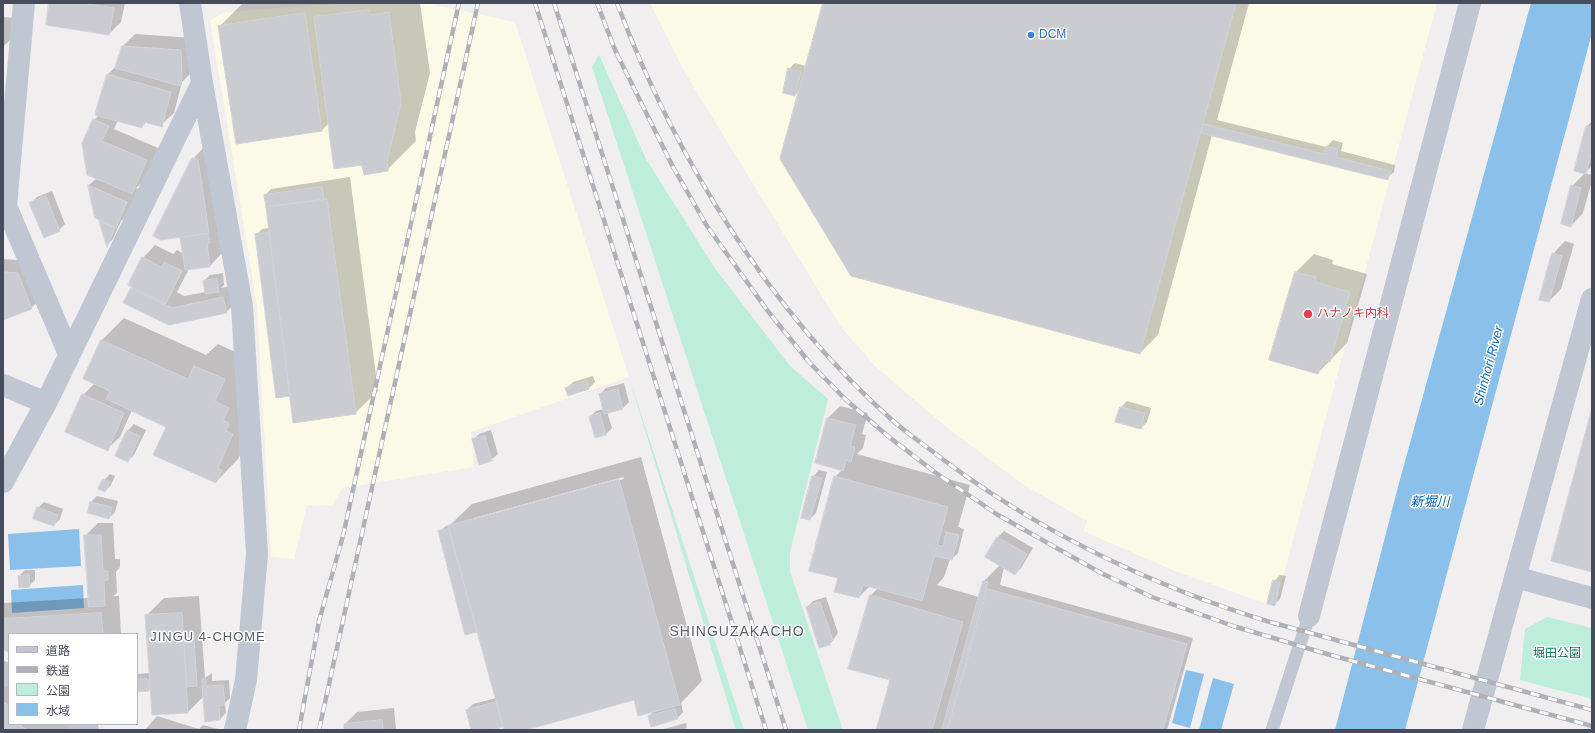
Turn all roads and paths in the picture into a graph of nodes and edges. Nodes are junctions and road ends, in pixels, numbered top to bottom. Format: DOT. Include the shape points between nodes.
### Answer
graph roads {
  1 [pos="24,3"];
  2 [pos="190,3"];
  3 [pos="1470,3"];
  4 [pos="202,83"];
  5 [pos="1592,299"];
  6 [pos="68,354"];
  7 [pos="3,385"];
  8 [pos="46,403"];
  9 [pos="3,482"];
  10 [pos="1515,577"];
  11 [pos="1592,598"];
  12 [pos="1309,616"];
  13 [pos="235,730"];
  14 [pos="1272,730"];
  15 [pos="1473,730"];
  1 -- 6 [label="street" via="6,206"];
  2 -- 4 [label="street"];
  3 -- 12 [label="street"];
  4 -- 6 [label="street"];
  4 -- 13 [label="street" via="242,306 257,554 246,680"];
  5 -- 10 [label="street"];
  6 -- 8 [label="street"];
  7 -- 8 [label="street"];
  8 -- 9 [label="street"];
  10 -- 11 [label="street"];
  10 -- 15 [label="street"];
  12 -- 14 [label="lane"];
}
